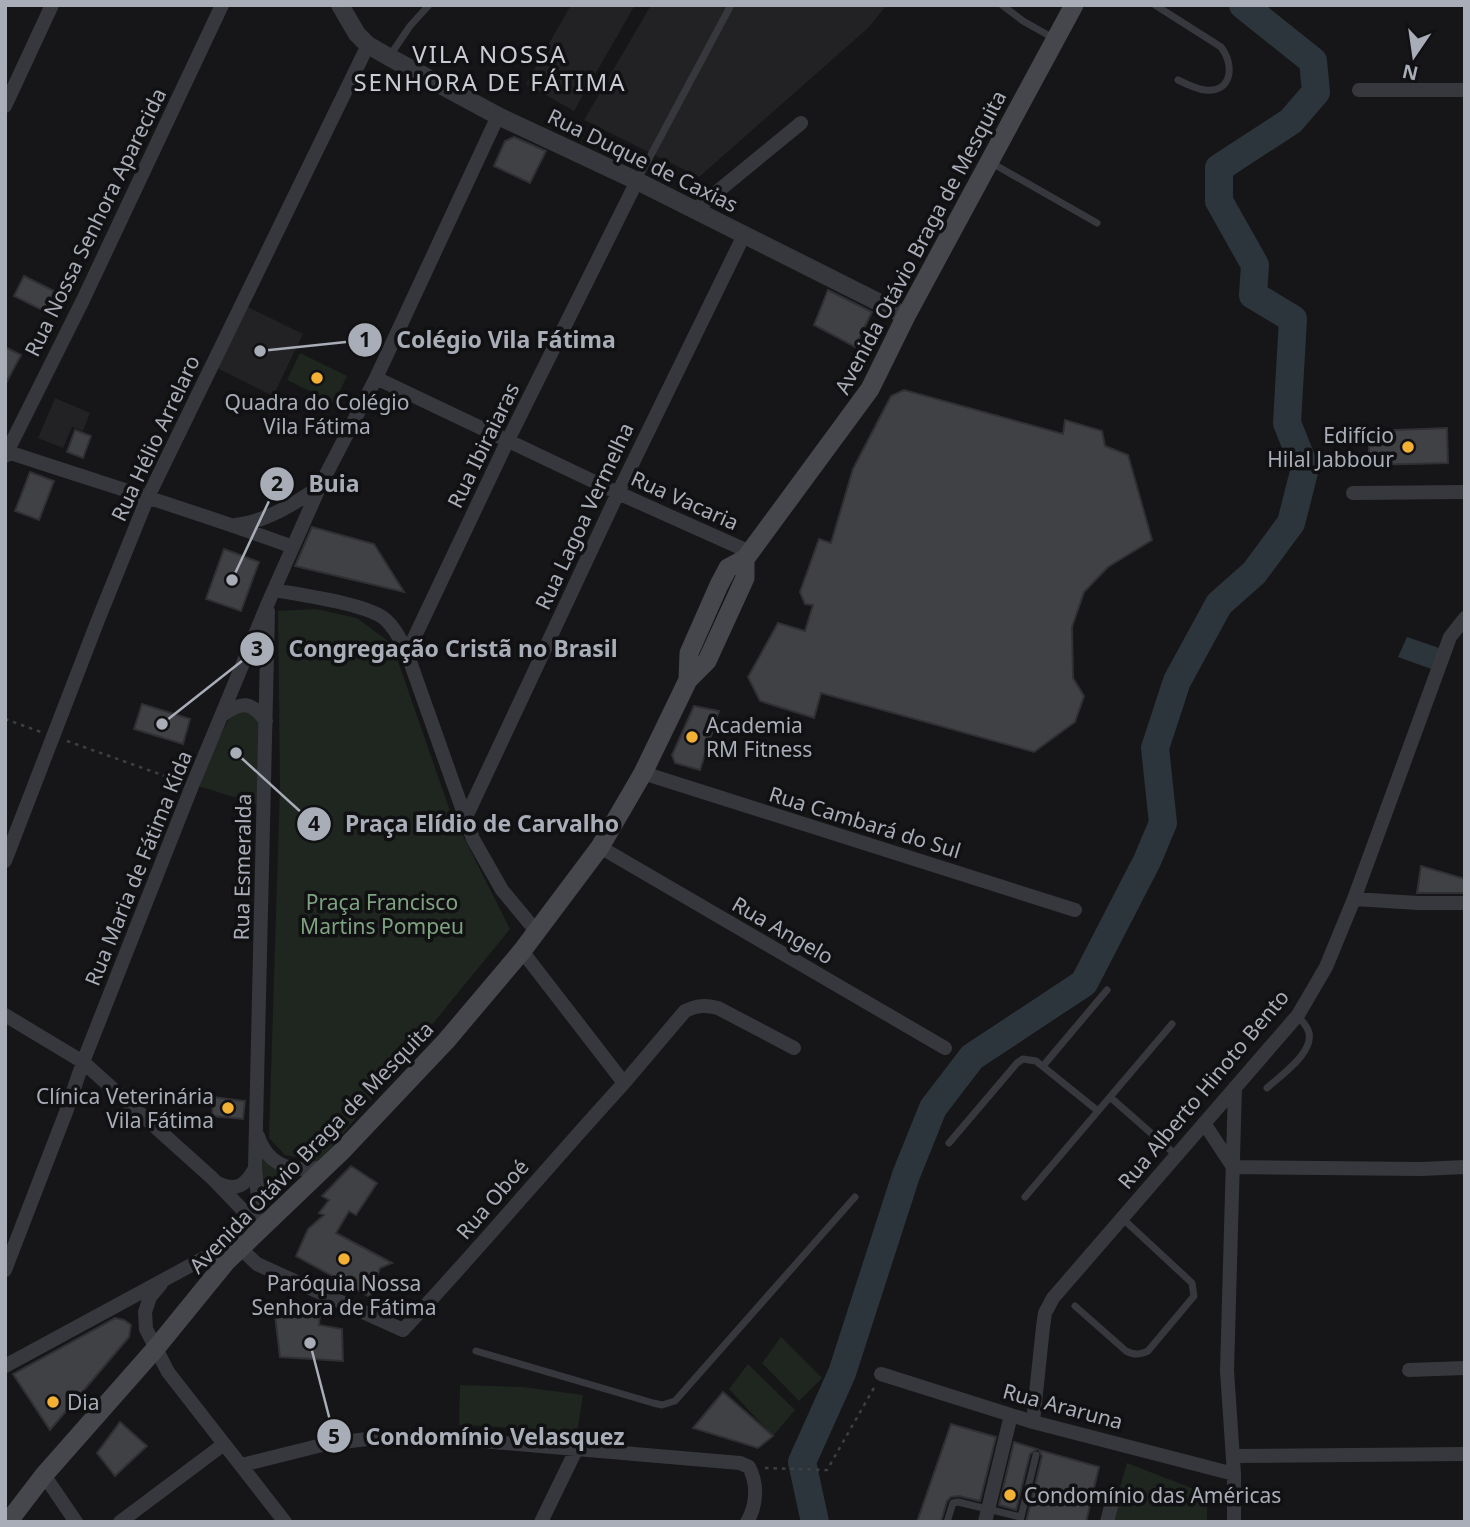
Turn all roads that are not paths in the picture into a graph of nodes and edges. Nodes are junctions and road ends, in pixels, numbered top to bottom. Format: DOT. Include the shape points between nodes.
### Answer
graph roads {
  1 [pos="52,5"];
  2 [pos="222,5"];
  3 [pos="340,5"];
  4 [pos="429,5"];
  5 [pos="731,5"];
  6 [pos="1002,5"];
  7 [pos="1074,5"];
  8 [pos="1155,5"];
  9 [pos="1056,39"];
  10 [pos="368,45"];
  11 [pos="389,57"];
  12 [pos="1178,80"];
  13 [pos="1359,90"];
  14 [pos="1465,90"];
  15 [pos="5,106"];
  16 [pos="498,116"];
  17 [pos="801,123"];
  18 [pos="989,162"];
  19 [pos="637,181"];
  20 [pos="695,210"];
  21 [pos="1097,223"];
  22 [pos="744,235"];
  23 [pos="906,316"];
  24 [pos="376,378"];
  25 [pos="508,440"];
  26 [pos="6,453"];
  27 [pos="320,486"];
  28 [pos="1465,492"];
  29 [pos="618,493"];
  30 [pos="1353,493"];
  31 [pos="147,499"];
  32 [pos="234,525"];
  33 [pos="293,547"];
  34 [pos="747,555"];
  35 [pos="271,596"];
  36 [pos="1465,618"];
  37 [pos="407,653"];
  38 [pos="222,715"];
  39 [pos="266,721"];
  40 [pos="643,773"];
  41 [pos="466,817"];
  42 [pos="600,847"];
  43 [pos="5,861"];
  44 [pos="1353,899"];
  45 [pos="1465,903"];
  46 [pos="1075,910"];
  47 [pos="536,931"];
  48 [pos="522,951"];
  49 [pos="1107,990"];
  50 [pos="5,1015"];
  51 [pos="1298,1015"];
  52 [pos="1172,1024"];
  53 [pos="794,1048"];
  54 [pos="945,1048"];
  55 [pos="83,1062"];
  56 [pos="1043,1066"];
  57 [pos="624,1083"];
  58 [pos="1235,1087"];
  59 [pos="1267,1088"];
  60 [pos="1110,1097"];
  61 [pos="1098,1111"];
  62 [pos="1204,1124"];
  63 [pos="257,1132"];
  64 [pos="949,1143"];
  65 [pos="1176,1155"];
  66 [pos="328,1166"];
  67 [pos="1233,1167"];
  68 [pos="1465,1167"];
  69 [pos="255,1168"];
  70 [pos="212,1178"];
  71 [pos="855,1197"];
  72 [pos="1025,1197"];
  73 [pos="1121,1218"];
  74 [pos="261,1229"];
  75 [pos="240,1248"];
  76 [pos="5,1270"];
  77 [pos="164,1280"];
  78 [pos="1075,1306"];
  79 [pos="156,1348"];
  80 [pos="476,1351"];
  81 [pos="5,1366"];
  82 [pos="1465,1368"];
  83 [pos="1409,1370"];
  84 [pos="881,1374"];
  85 [pos="1011,1415"];
  86 [pos="1033,1422"];
  87 [pos="224,1444"];
  88 [pos="577,1448"];
  89 [pos="1465,1454"];
  90 [pos="1036,1455"];
  91 [pos="1233,1457"];
  92 [pos="242,1465"];
  93 [pos="1234,1474"];
  94 [pos="44,1475"];
  95 [pos="1112,1502"];
  96 [pos="987,1516"];
  97 [pos="1020,1520"];
  98 [pos="8,1522"];
  99 [pos="76,1522"];
  100 [pos="120,1522"];
  101 [pos="285,1522"];
  102 [pos="541,1522"];
  103 [pos="747,1522"];
  104 [pos="947,1522"];
  105 [pos="1107,1522"];
  106 [pos="1234,1522"];
  1 -- 15 [label="street"];
  2 -- 26 [label="street, Rua Nossa Senhora Aparecida"];
  3 -- 10 [label="street, Rua Duque de Caxias"];
  4 -- 11 [label="lane"];
  5 -- 19 [label="lane"];
  6 -- 9 [label="lane"];
  7 -- 9 [label="main road, Avenida Otávio Braga de Mesquita"];
  8 -- 12 [label="lane" via="1221,47 1229,57 1228,78 1220,87 1206,91"];
  9 -- 18 [label="main road, Avenida Otávio Braga de Mesquita"];
  10 -- 11 [label="street, Rua Duque de Caxias"];
  10 -- 31 [label="street, Rua Hélio Arrelaro"];
  11 -- 16 [label="street, Rua Duque de Caxias"];
  13 -- 14 [label="street"];
  16 -- 19 [label="street, Rua Duque de Caxias"];
  16 -- 24 [label="street, Rua Maria de Fátima Kida"];
  17 -- 20 [label="street"];
  18 -- 21 [label="lane"];
  18 -- 23 [label="main road, Avenida Otávio Braga de Mesquita"];
  19 -- 20 [label="street, Rua Duque de Caxias"];
  19 -- 25 [label="street, Rua Ibiraiaras"];
  20 -- 22 [label="street, Rua Duque de Caxias"];
  22 -- 23 [label="street, Rua Duque de Caxias"];
  22 -- 29 [label="street, Rua Lagoa Vermelha"];
  23 -- 34 [label="main road, Avenida Otávio Braga de Mesquita" via="870,389"];
  24 -- 25 [label="street, Rua Vacaria"];
  24 -- 27 [label="street, Rua Maria de Fátima Kida"];
  25 -- 29 [label="street, Rua Vacaria"];
  25 -- 37 [label="street, Rua Ibiraiaras"];
  26 -- 31 [label="street"];
  27 -- 32 [label="street" via="258,521"];
  27 -- 33 [label="street, Rua Maria de Fátima Kida"];
  28 -- 30 [label="street"];
  29 -- 34 [label="street, Rua Vacaria"];
  29 -- 41 [label="street, Rua Lagoa Vermelha"];
  31 -- 32 [label="street"];
  31 -- 43 [label="street, Rua Hélio Arrelaro"];
  32 -- 33 [label="street"];
  33 -- 35 [label="street, Rua Maria de Fátima Kida"];
  34 -- 40 [label="main road, Avenida Otávio Braga de Mesquita" via="729,568 719,585 689,653 688,680"];
  35 -- 37 [label="street" via="368,610 385,619"];
  35 -- 38 [label="street, Rua Maria de Fátima Kida"];
  35 -- 39 [label="street, Rua Esmeralda"];
  36 -- 44 [label="street, Rua Alberto Hinoto Bento" via="1450,636"];
  37 -- 41 [label="street"];
  38 -- 39 [label="street" via="235,706 252,706"];
  38 -- 55 [label="street, Rua Maria de Fátima Kida"];
  39 -- 63 [label="street, Rua Esmeralda"];
  40 -- 42 [label="main road, Avenida Otávio Braga de Mesquita"];
  40 -- 46 [label="street, Rua Cambará do Sul"];
  41 -- 47 [label="street" via="502,890"];
  42 -- 47 [label="main road, Avenida Otávio Braga de Mesquita"];
  42 -- 54 [label="street, Rua Angelo"];
  44 -- 45 [label="street"];
  44 -- 51 [label="street, Rua Alberto Hinoto Bento" via="1326,967"];
  47 -- 48 [label="main road, Avenida Otávio Braga de Mesquita"];
  48 -- 57 [label="street"];
  48 -- 66 [label="main road, Avenida Otávio Braga de Mesquita" via="446,1041"];
  49 -- 56 [label="lane"];
  50 -- 55 [label="street"];
  51 -- 58 [label="street, Rua Alberto Hinoto Bento"];
  51 -- 59 [label="lane" via="1310,1032 1309,1045"];
  52 -- 60 [label="lane"];
  53 -- 57 [label="street" via="718,1008 695,1006 685,1011"];
  55 -- 70 [label="street"];
  55 -- 76 [label="street, Rua Maria de Fátima Kida"];
  56 -- 61 [label="lane"];
  56 -- 64 [label="lane" via="1030,1059 1017,1063"];
  57 -- 75 [label="street, Rua Oboé" via="403,1330 257,1264"];
  58 -- 62 [label="street, Rua Alberto Hinoto Bento"];
  58 -- 67 [label="street"];
  60 -- 61 [label="lane"];
  60 -- 65 [label="lane"];
  61 -- 72 [label="lane"];
  62 -- 65 [label="street, Rua Alberto Hinoto Bento"];
  62 -- 67 [label="street"];
  63 -- 66 [label="street" via="264,1151 281,1164 296,1170"];
  63 -- 69 [label="street, Rua Esmeralda"];
  65 -- 73 [label="street, Rua Alberto Hinoto Bento"];
  66 -- 74 [label="main road, Avenida Otávio Braga de Mesquita"];
  67 -- 68 [label="street"];
  67 -- 91 [label="street" via="1227,1370"];
  69 -- 70 [label="street" via="237,1188"];
  69 -- 74 [label="street, Rua Esmeralda"];
  70 -- 74 [label="street"];
  71 -- 80 [label="lane" via="674,1401 653,1403"];
  73 -- 78 [label="lane" via="1192,1283 1194,1296 1142,1354 1126,1351"];
  73 -- 86 [label="street, Rua Alberto Hinoto Bento" via="1048,1306"];
  74 -- 75 [label="main road, Avenida Otávio Braga de Mesquita"];
  75 -- 77 [label="street" via="227,1244"];
  75 -- 79 [label="main road, Avenida Otávio Braga de Mesquita"];
  77 -- 79 [label="street" via="145,1312 146,1329"];
  77 -- 81 [label="street"];
  79 -- 87 [label="street" via="167,1372"];
  79 -- 94 [label="main road, Avenida Otávio Braga de Mesquita"];
  82 -- 83 [label="street"];
  84 -- 85 [label="street, Rua Araruna"];
  85 -- 86 [label="street, Rua Araruna"];
  85 -- 96 [label="street"];
  86 -- 93 [label="street, Rua Araruna"];
  87 -- 92 [label="street"];
  87 -- 100 [label="street"];
  88 -- 92 [label="street" via="384,1437 326,1444"];
  88 -- 102 [label="street"];
  88 -- 103 [label="street" via="744,1465 755,1483"];
  89 -- 91 [label="street"];
  90 -- 97 [label="lane"];
  91 -- 93 [label="street"];
  92 -- 101 [label="street"];
  93 -- 106 [label="street"];
  94 -- 98 [label="main road, Avenida Otávio Braga de Mesquita"];
  94 -- 99 [label="street"];
  95 -- 105 [label="street"];
  96 -- 97 [label="lane"];
  96 -- 104 [label="lane" via="954,1503"];
}
